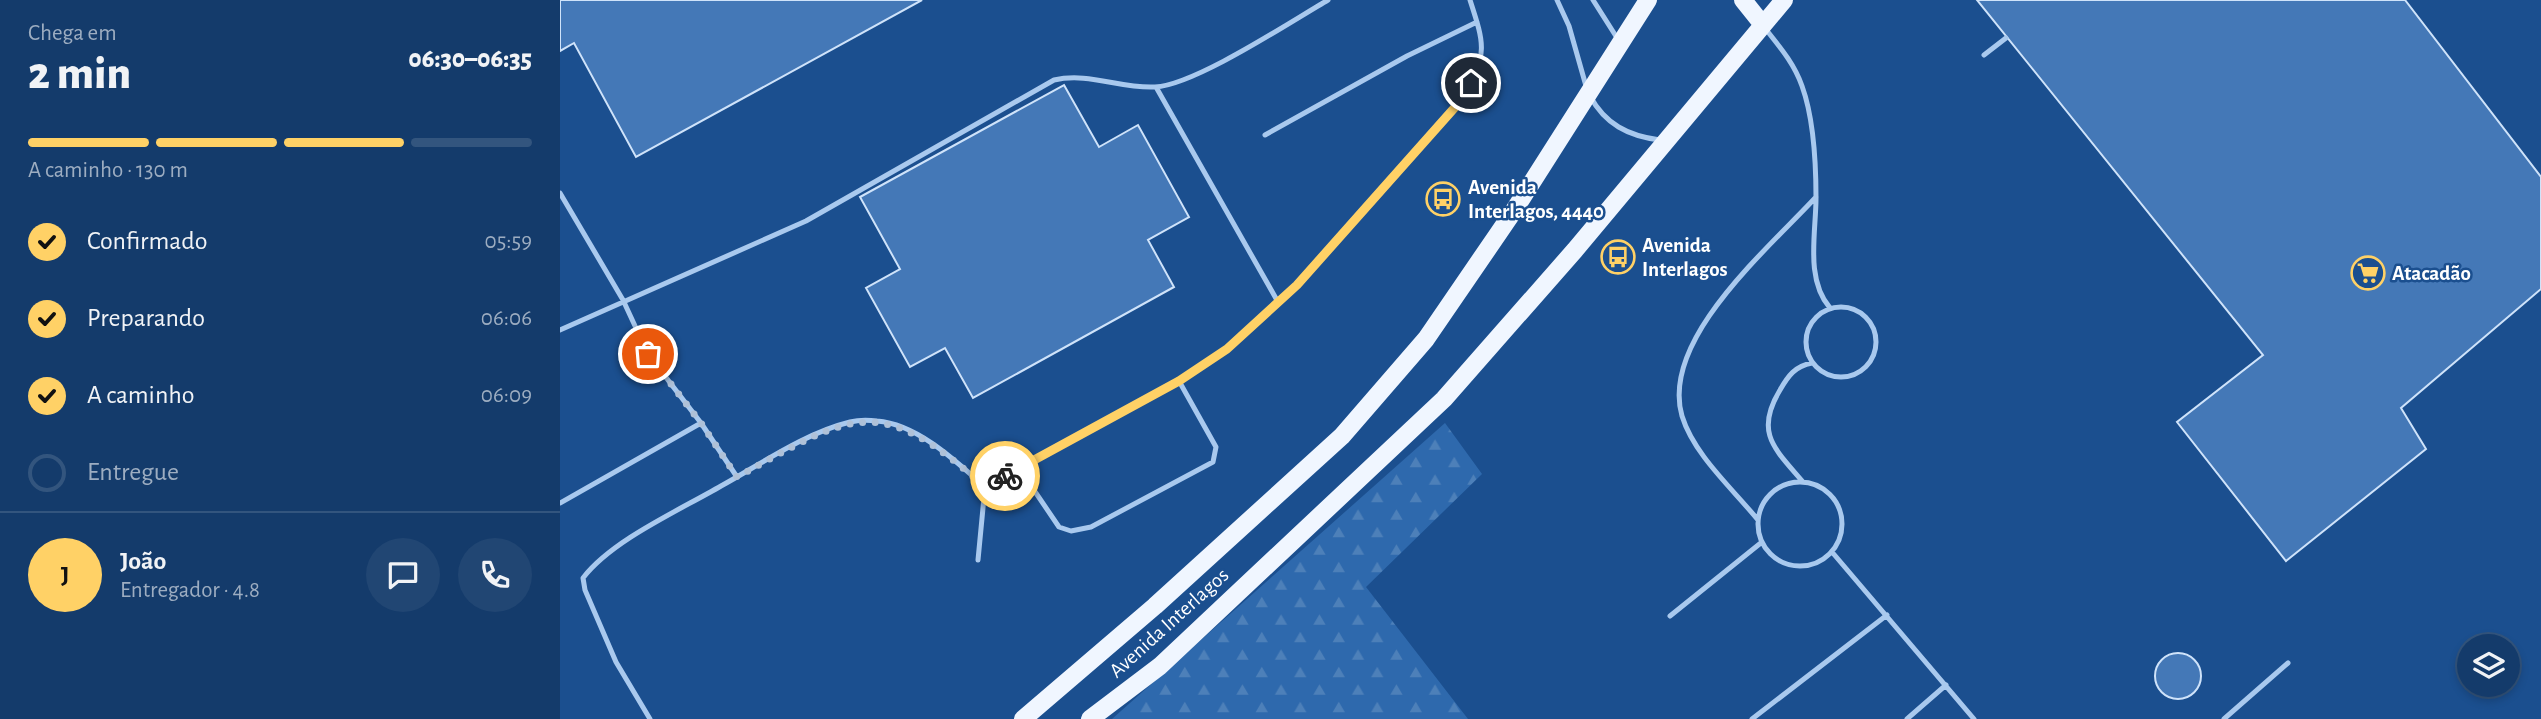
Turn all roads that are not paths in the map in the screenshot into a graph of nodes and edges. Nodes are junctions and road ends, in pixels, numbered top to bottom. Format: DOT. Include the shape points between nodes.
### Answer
graph roads {
  1 [pos="1328,0"];
  2 [pos="1470,0"];
  3 [pos="1557,0"];
  4 [pos="1593,0"];
  5 [pos="1648,0"];
  6 [pos="1743,0"];
  7 [pos="1784,0"];
  8 [pos="1477,22"];
  9 [pos="1763,25"];
  10 [pos="2006,38"];
  11 [pos="1621,43"];
  12 [pos="1984,55"];
  13 [pos="1156,87"];
  14 [pos="1588,92"];
  15 [pos="1265,135"];
  16 [pos="1667,141"];
  17 [pos="560,193"];
  18 [pos="1816,197"];
  19 [pos="623,300"];
  20 [pos="1278,302"];
  21 [pos="1829,308"];
  22 [pos="560,330"];
  23 [pos="1812,363"];
  24 [pos="1179,381"];
  25 [pos="701,423"];
  26 [pos="1019,468"];
  27 [pos="737,477"];
  28 [pos="1802,482"];
  29 [pos="985,487"];
  30 [pos="560,503"];
  31 [pos="1758,520"];
  32 [pos="1762,542"];
  33 [pos="1832,552"];
  34 [pos="978,561"];
  35 [pos="1886,615"];
  36 [pos="1670,616"];
  37 [pos="2288,663"];
  38 [pos="1947,685"];
  39 [pos="650,719"];
  40 [pos="1023,719"];
  41 [pos="1090,719"];
  42 [pos="1752,719"];
  43 [pos="1907,719"];
  44 [pos="1974,719"];
  45 [pos="2224,719"];
  1 -- 13 [label="lane" via="1186,80"];
  2 -- 8 [label="lane"];
  3 -- 14 [label="lane"];
  4 -- 11 [label="lane"];
  5 -- 11 [label="main road, Avenida Interlagos"];
  6 -- 9 [label="main road"];
  7 -- 9 [label="main road, Avenida Interlagos"];
  8 -- 15 [label="lane"];
  8 -- 20 [label="lane" via="1484,47 1465,96"];
  9 -- 16 [label="main road, Avenida Interlagos"];
  9 -- 18 [label="lane" via="1793,63 1803,88"];
  10 -- 12 [label="lane"];
  11 -- 14 [label="main road, Avenida Interlagos"];
  13 -- 19 [label="lane" via="1067,76 1054,80 806,221"];
  13 -- 20 [label="lane"];
  14 -- 16 [label="lane" via="1600,113 1619,129"];
  14 -- 40 [label="main road, Avenida Interlagos" via="1426,338 1342,436"];
  16 -- 41 [label="main road, Avenida Interlagos" via="1444,399 1160,666"];
  17 -- 19 [label="lane"];
  18 -- 21 [label="lane" via="1815,271 1819,293"];
  18 -- 31 [label="lane" via="1704,320 1681,366 1678,395 1687,428"];
  19 -- 22 [label="lane"];
  19 -- 25 [label="lane" via="648,354"];
  20 -- 24 [label="lane" via="1227,349"];
  21 -- 23 [label="lane" via="1809,328 1807,346"];
  21 -- 23 [label="lane" via="1845,307 1866,317 1877,338 1876,351 1863,370 1852,376 1828,374"];
  23 -- 28 [label="lane" via="1795,368 1767,417 1770,439"];
  24 -- 26 [label="lane"];
  24 -- 26 [label="lane" via="1216,447 1213,462 1091,527 1071,531 1059,527"];
  25 -- 27 [label="lane"];
  25 -- 30 [label="lane"];
  26 -- 29 [label="lane"];
  27 -- 29 [label="lane" via="823,431 852,421 878,421 900,426 940,450"];
  27 -- 39 [label="lane" via="679,507 583,578 616,662"];
  28 -- 31 [label="lane" via="1779,486 1767,496"];
  28 -- 33 [label="lane" via="1828,492 1842,514 1840,541"];
  29 -- 34 [label="lane"];
  31 -- 32 [label="lane"];
  32 -- 33 [label="lane" via="1770,555 1796,567 1822,561"];
  32 -- 36 [label="lane"];
  33 -- 35 [label="lane"];
  35 -- 38 [label="lane"];
  35 -- 42 [label="lane"];
  37 -- 45 [label="lane"];
  38 -- 43 [label="lane"];
  38 -- 44 [label="lane"];
}
